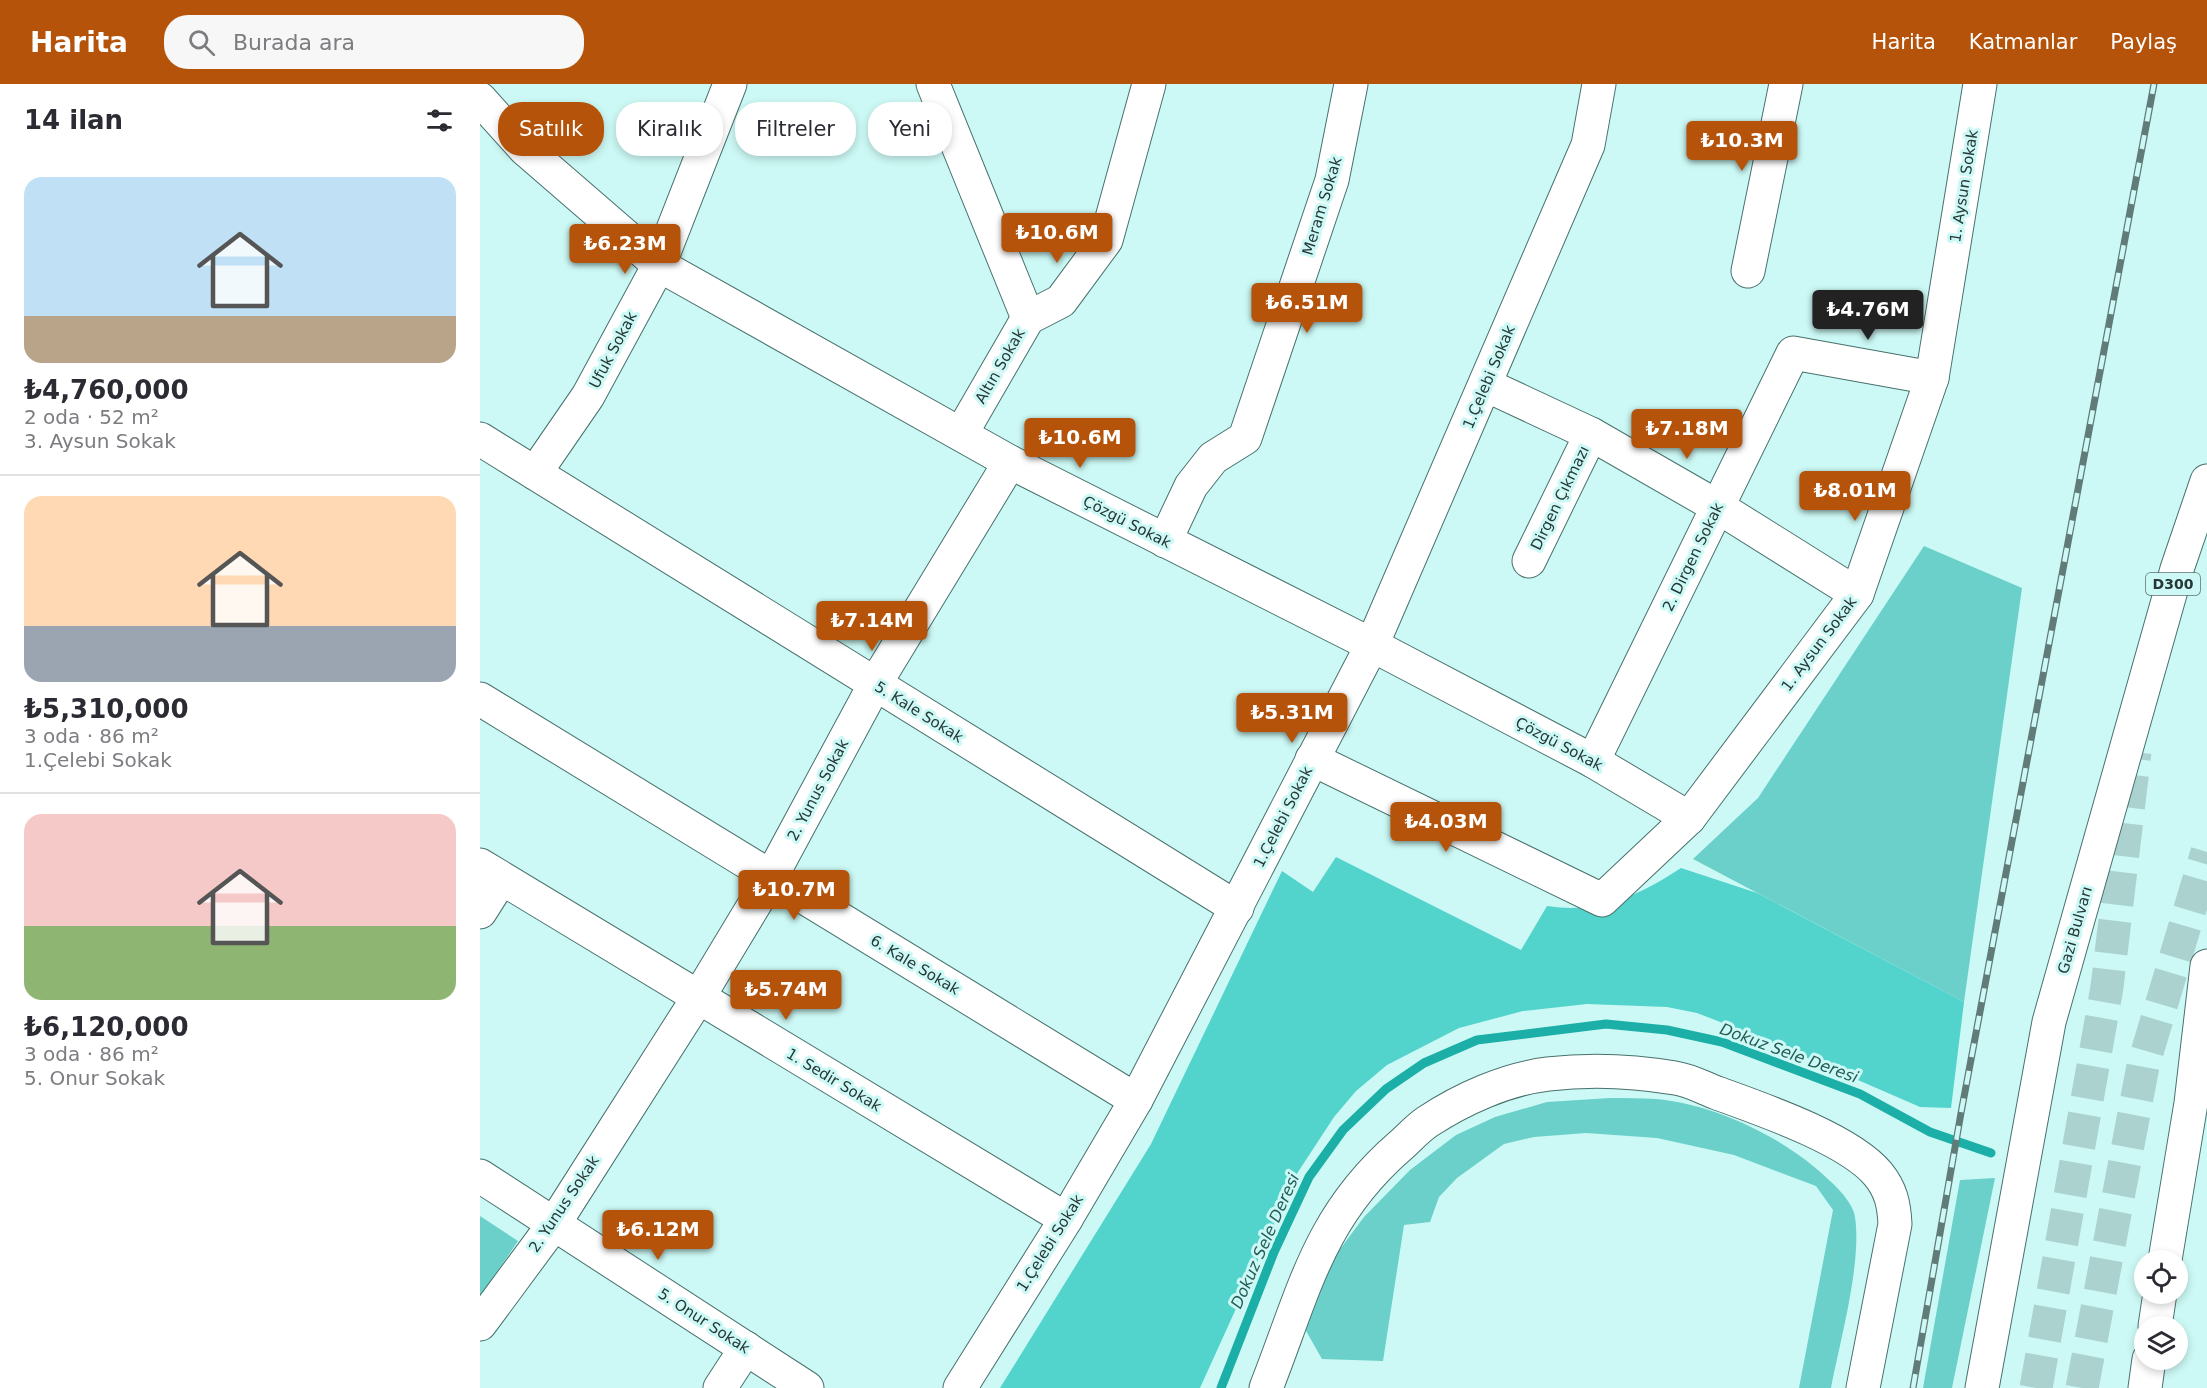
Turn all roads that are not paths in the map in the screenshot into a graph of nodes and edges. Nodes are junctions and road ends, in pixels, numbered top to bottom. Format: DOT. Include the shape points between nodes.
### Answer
graph roads {
  1 [pos="933,84"];
  2 [pos="1149,84"];
  3 [pos="1352,84"];
  4 [pos="1599,84"];
  5 [pos="1786,84"];
  6 [pos="1980,84"];
  7 [pos="720,89"];
  8 [pos="480,99"];
  9 [pos="659,265"];
  10 [pos="1748,271"];
  11 [pos="1028,318"];
  12 [pos="1932,378"];
  13 [pos="1486,385"];
  14 [pos="961,434"];
  15 [pos="1591,434"];
  16 [pos="480,439"];
  17 [pos="1010,462"];
  18 [pos="535,473"];
  19 [pos="2207,481"];
  20 [pos="1718,507"];
  21 [pos="1165,541"];
  22 [pos="1529,561"];
  23 [pos="1857,594"];
  24 [pos="1372,645"];
  25 [pos="874,684"];
  26 [pos="480,699"];
  27 [pos="1312,759"];
  28 [pos="1593,761"];
  29 [pos="1689,818"];
  30 [pos="490,872"];
  31 [pos="771,877"];
  32 [pos="1237,908"];
  33 [pos="480,912"];
  34 [pos="2207,966"];
  35 [pos="698,998"];
  36 [pos="1136,1100"];
  37 [pos="2199,1104"];
  38 [pos="480,1176"];
  39 [pos="1065,1219"];
  40 [pos="554,1224"];
  41 [pos="2167,1250"];
  42 [pos="480,1324"];
  43 [pos="746,1348"];
  44 [pos="2147,1370"];
  45 [pos="720,1388"];
  46 [pos="807,1388"];
  47 [pos="960,1388"];
  48 [pos="1266,1388"];
  49 [pos="1863,1388"];
  50 [pos="1982,1388"];
  51 [pos="2145,1388"];
  1 -- 11 [label="main road"];
  2 -- 11 [label="main road, Altın Sokak" via="1106,240 1061,301"];
  3 -- 21 [label="main road, Meram Sokak" via="1332,180 1245,438 1213,458 1191,486"];
  4 -- 13 [label="main road, 1.Çelebi Sokak" via="1588,145"];
  5 -- 10 [label="main road"];
  6 -- 12 [label="main road, 1. Aysun Sokak"];
  7 -- 9 [label="main road, Ufuk Sokak"];
  8 -- 9 [label="main road, Çözgü Sokak" via="525,149"];
  9 -- 14 [label="main road, Çözgü Sokak"];
  9 -- 18 [label="main road, Ufuk Sokak" via="588,396"];
  11 -- 14 [label="main road, Altın Sokak"];
  12 -- 20 [label="main road, 2. Dirgen Sokak" via="1793,353"];
  12 -- 23 [label="main road, 1. Aysun Sokak"];
  13 -- 15 [label="main road"];
  13 -- 24 [label="main road, 1.Çelebi Sokak"];
  14 -- 17 [label="main road, Çözgü Sokak"];
  15 -- 20 [label="main road"];
  15 -- 22 [label="main road, Dirgen Çıkmazı"];
  16 -- 18 [label="main road, 5. Kale Sokak"];
  17 -- 21 [label="main road, Çözgü Sokak"];
  17 -- 25 [label="main road, 2. Yunus Sokak"];
  18 -- 25 [label="main road, 5. Kale Sokak"];
  19 -- 50 [label="main road, Gazi Bulvarı / D300" via="2177,569 2049,1022"];
  20 -- 23 [label="main road"];
  20 -- 28 [label="main road, 2. Dirgen Sokak"];
  21 -- 24 [label="main road, Çözgü Sokak"];
  23 -- 29 [label="main road, 1. Aysun Sokak"];
  24 -- 27 [label="main road, 1.Çelebi Sokak"];
  24 -- 28 [label="main road, Çözgü Sokak"];
  25 -- 31 [label="main road, 2. Yunus Sokak"];
  25 -- 32 [label="main road, 5. Kale Sokak"];
  26 -- 31 [label="main road, 6. Kale Sokak"];
  27 -- 29 [label="main road, 1. Aysun Sokak" via="1602,900"];
  27 -- 32 [label="main road, 1.Çelebi Sokak"];
  28 -- 29 [label="main road, Çözgü Sokak"];
  30 -- 33 [label="main road"];
  30 -- 35 [label="main road, 1. Sedir Sokak"];
  31 -- 35 [label="main road, 2. Yunus Sokak"];
  31 -- 36 [label="main road, 6. Kale Sokak"];
  32 -- 36 [label="main road, 1.Çelebi Sokak"];
  34 -- 37 [label="main road"];
  35 -- 39 [label="main road, 1. Sedir Sokak"];
  35 -- 40 [label="main road, 2. Yunus Sokak"];
  36 -- 39 [label="main road, 1.Çelebi Sokak"];
  37 -- 41 [label="main road"];
  38 -- 40 [label="main road, 5. Onur Sokak"];
  39 -- 47 [label="main road, 1.Çelebi Sokak"];
  40 -- 42 [label="main road, 2. Yunus Sokak"];
  40 -- 43 [label="main road, 5. Onur Sokak"];
  43 -- 45 [label="main road"];
  43 -- 46 [label="main road, 5. Onur Sokak"];
  44 -- 51 [label="main road"];
  48 -- 49 [label="main road" via="1323,1241 1344,1205 1381,1162 1426,1123 1484,1091 1547,1074 1623,1072 1678,1078 1741,1101 1818,1134 1860,1158 1878,1174 1894,1200 1895,1224"];
}
